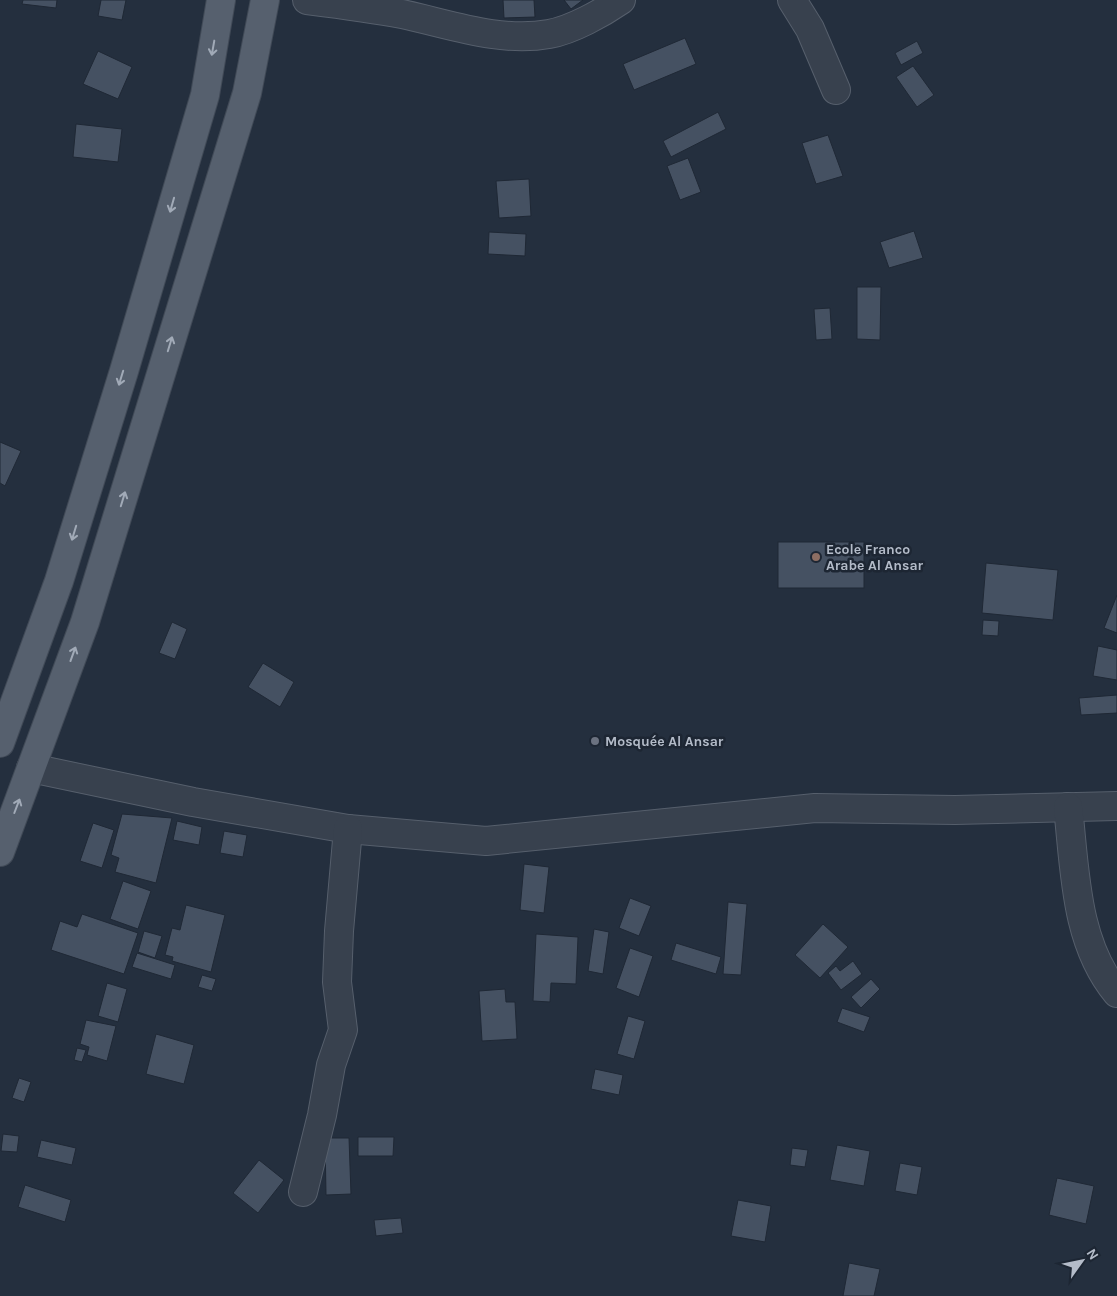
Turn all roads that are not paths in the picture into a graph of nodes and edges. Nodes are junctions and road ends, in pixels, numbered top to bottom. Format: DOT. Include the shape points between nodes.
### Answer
graph roads {
  1 [pos="221,0"];
  2 [pos="265,0"];
  3 [pos="307,0"];
  4 [pos="621,0"];
  5 [pos="792,0"];
  6 [pos="836,90"];
  7 [pos="3,729"];
  8 [pos="31,768"];
  9 [pos="1117,806"];
  10 [pos="1068,808"];
  11 [pos="348,829"];
  12 [pos="1,845"];
  13 [pos="1117,993"];
  14 [pos="303,1192"];
  1 -- 7 [label="main road, one-way" via="204,95 126,361 59,581"];
  8 -- 2 [label="main road, one-way" via="85,622 244,103"];
  3 -- 4 [label="street" via="528,37 551,34 603,12"];
  5 -- 6 [label="street" via="810,29"];
  8 -- 11 [label="street" via="193,802"];
  12 -- 8 [label="main road, one-way"];
  9 -- 10 [label="street"];
  10 -- 11 [label="street" via="815,808 486,841"];
  10 -- 13 [label="street" via="1081,920 1106,980"];
  11 -- 14 [label="street" via="337,982 343,1030"];
}
